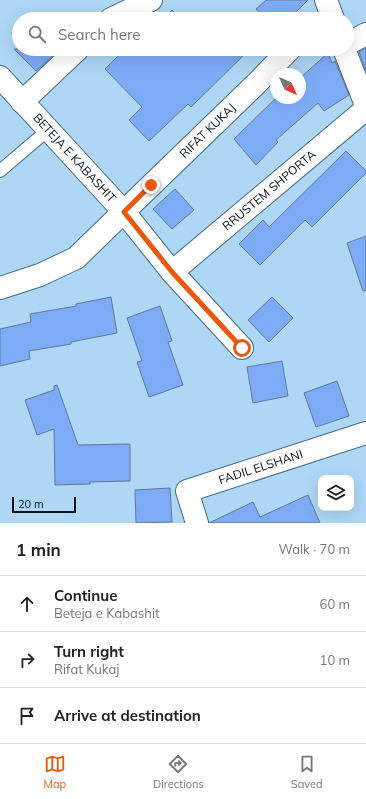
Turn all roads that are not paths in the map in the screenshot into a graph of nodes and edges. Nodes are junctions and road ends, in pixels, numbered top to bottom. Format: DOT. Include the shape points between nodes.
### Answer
graph roads {
  1 [pos="151,0"];
  2 [pos="126,12"];
  3 [pos="366,34"];
  4 [pos="354,40"];
  5 [pos="71,56"];
  6 [pos="283,56"];
  7 [pos="347,56"];
  8 [pos="0,77"];
  9 [pos="22,102"];
  10 [pos="366,105"];
  11 [pos="366,109"];
  12 [pos="48,130"];
  13 [pos="0,171"];
  14 [pos="124,212"];
  15 [pos="172,272"];
  16 [pos="0,288"];
  17 [pos="242,348"];
  18 [pos="366,433"];
  19 [pos="197,523"];
  1 -- 2 [label="street"];
  3 -- 4 [label="street"];
  5 -- 9 [label="street"];
  6 -- 14 [label="street, RIFAT KUKAJ"];
  7 -- 10 [label="street"];
  8 -- 9 [label="street, BETEJA E KABASHIT"];
  9 -- 12 [label="street, BETEJA E KABASHIT"];
  11 -- 15 [label="street, RRUSTEM SHPORTA"];
  12 -- 13 [label="lane"];
  12 -- 14 [label="street, BETEJA E KABASHIT"];
  14 -- 15 [label="street, BETEJA E KABASHIT"];
  14 -- 16 [label="street, RIFAT KUKAJ" via="76,258 40,275"];
  15 -- 17 [label="street, BETEJA E KABASHIT"];
  18 -- 19 [label="street, FADIL ELSHANI" via="187,491"];
}
